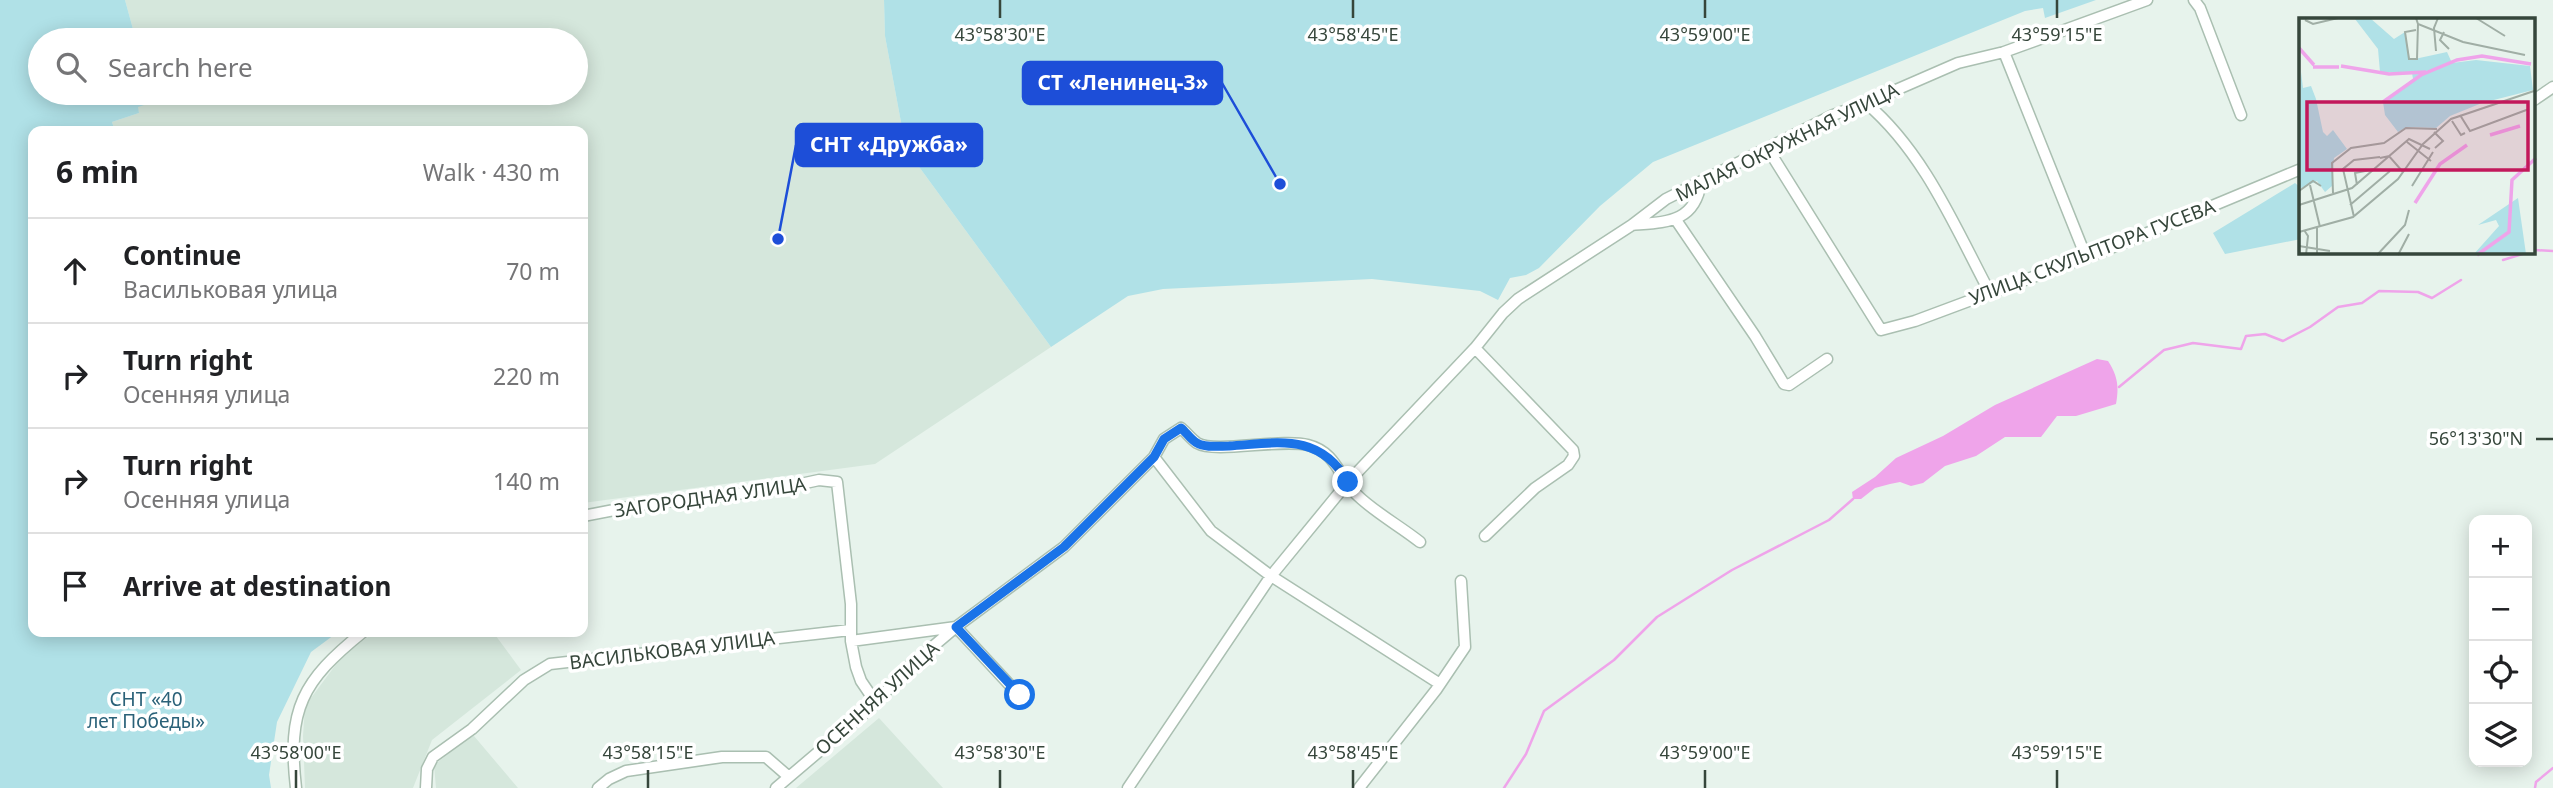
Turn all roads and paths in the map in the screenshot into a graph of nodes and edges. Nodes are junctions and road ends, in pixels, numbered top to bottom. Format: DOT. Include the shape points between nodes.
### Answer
graph roads {
  1 [pos="2147,0"];
  2 [pos="2194,0"];
  3 [pos="2004,52"];
  4 [pos="2553,87"];
  5 [pos="2536,99"];
  6 [pos="1866,103"];
  7 [pos="2241,115"];
  8 [pos="1768,149"];
  9 [pos="2299,170"];
  10 [pos="1700,182"];
  11 [pos="1676,220"];
  12 [pos="1632,225"];
  13 [pos="2086,257"];
  14 [pos="1990,293"];
  15 [pos="1475,348"];
  16 [pos="1827,359"];
  17 [pos="1154,457"];
  18 [pos="1348,482"];
  19 [pos="588,515"];
  20 [pos="1485,536"];
  21 [pos="1420,542"];
  22 [pos="1271,576"];
  23 [pos="1461,581"];
  24 [pos="956,627"];
  25 [pos="851,636"];
  26 [pos="358,637"];
  27 [pos="1440,684"];
  28 [pos="1020,695"];
  29 [pos="876,703"];
  30 [pos="789,777"];
  31 [pos="296,788"];
  32 [pos="426,788"];
  33 [pos="598,788"];
  34 [pos="776,788"];
  35 [pos="1128,788"];
  36 [pos="1359,788"];
  1 -- 3 [label="street, МАЛАЯ ОКРУЖНАЯ УЛИЦА"];
  2 -- 7 [label="street"];
  3 -- 6 [label="street, МАЛАЯ ОКРУЖНАЯ УЛИЦА" via="1958,63"];
  3 -- 13 [label="street"];
  4 -- 5 [label="street"];
  6 -- 8 [label="street, МАЛАЯ ОКРУЖНАЯ УЛИЦА"];
  6 -- 14 [label="street" via="1893,129 1931,181"];
  8 -- 10 [label="street, МАЛАЯ ОКРУЖНАЯ УЛИЦА"];
  8 -- 14 [label="street, УЛИЦА СКУЛЬПТОРА ГУСЕВА" via="1881,330"];
  9 -- 13 [label="street, УЛИЦА СКУЛЬПТОРА ГУСЕВА"];
  10 -- 11 [label="street" via="1697,201"];
  10 -- 12 [label="street, МАЛАЯ ОКРУЖНАЯ УЛИЦА"];
  11 -- 12 [label="street"];
  11 -- 16 [label="street" via="1784,384"];
  12 -- 15 [label="street, МАЛАЯ ОКРУЖНАЯ УЛИЦА" via="1518,299"];
  13 -- 14 [label="street, УЛИЦА СКУЛЬПТОРА ГУСЕВА"];
  15 -- 18 [label="street, МАЛАЯ ОКРУЖНАЯ УЛИЦА"];
  15 -- 20 [label="street" via="1574,456"];
  17 -- 18 [label="street, ОСЕННЯЯ УЛИЦА" via="1164,439 1181,428 1197,443 1212,446 1288,442 1311,446 1328,456"];
  17 -- 22 [label="street" via="1211,531"];
  17 -- 24 [label="street, ОСЕННЯЯ УЛИЦА" via="1064,547"];
  18 -- 21 [label="street" via="1355,493"];
  18 -- 22 [label="street, МАЛАЯ ОКРУЖНАЯ УЛИЦА"];
  19 -- 25 [label="street, ЗАГОРОДНАЯ УЛИЦА" via="819,480 837,482"];
  22 -- 27 [label="street"];
  22 -- 35 [label="street, МАЛАЯ ОКРУЖНАЯ УЛИЦА"];
  23 -- 27 [label="street" via="1465,647"];
  24 -- 25 [label="street, ВАСИЛЬКОВАЯ УЛИЦА"];
  24 -- 28 [label="street"];
  24 -- 29 [label="street, ОСЕННЯЯ УЛИЦА" via="905,670"];
  25 -- 29 [label="street" via="859,674"];
  25 -- 32 [label="street, ВАСИЛЬКОВАЯ УЛИЦА" via="550,664 524,680 472,729 433,757"];
  26 -- 31 [label="street" via="309,685 298,708 292,753"];
  27 -- 36 [label="street"];
  29 -- 30 [label="street, ОСЕННЯЯ УЛИЦА"];
  30 -- 33 [label="street" via="766,757 722,757 626,771"];
  30 -- 34 [label="street, ОСЕННЯЯ УЛИЦА"];
}
